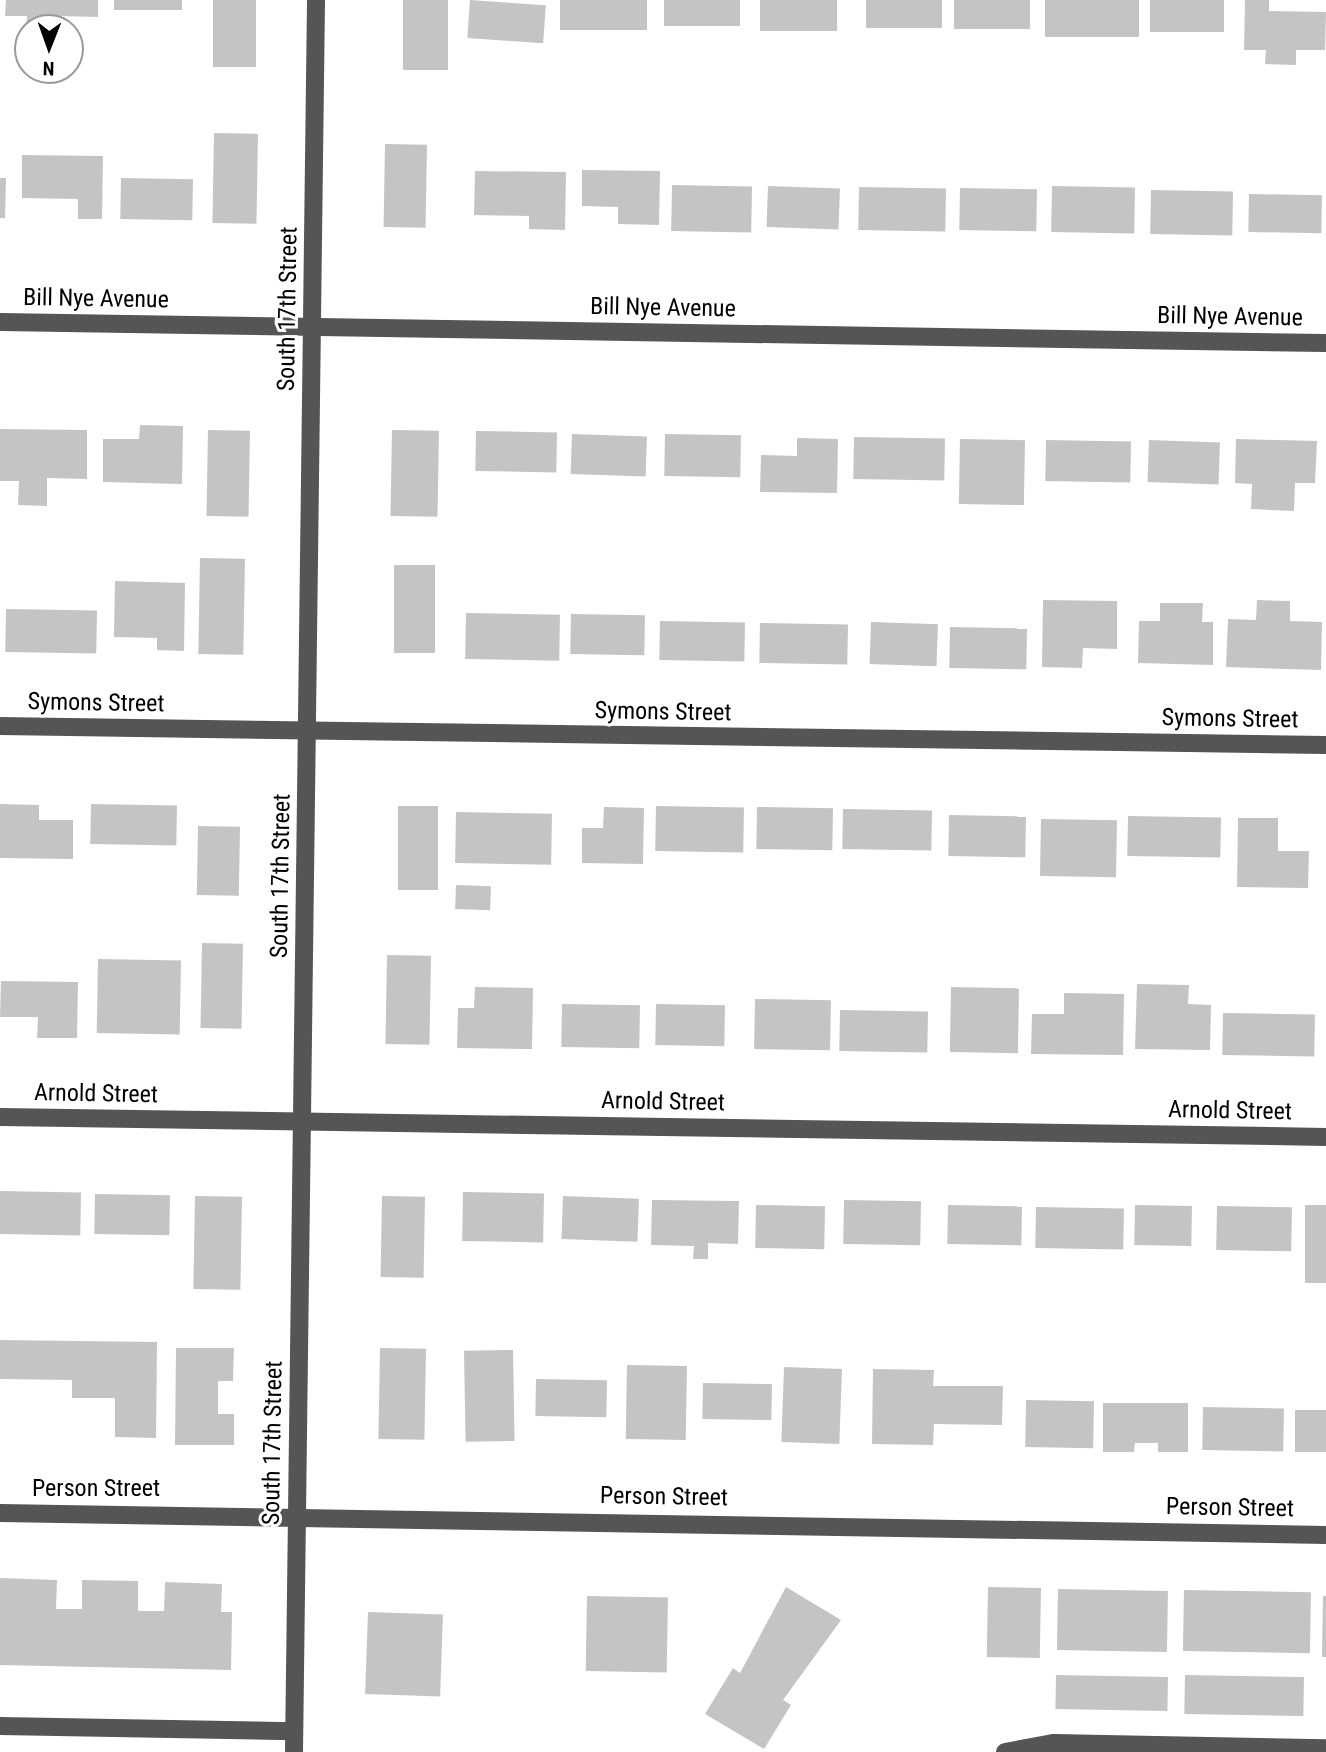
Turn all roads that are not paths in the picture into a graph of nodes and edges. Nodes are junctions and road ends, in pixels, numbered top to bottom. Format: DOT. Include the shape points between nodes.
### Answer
graph roads {
  1 [pos="316,0"];
  2 [pos="0,323"];
  3 [pos="312,327"];
  4 [pos="1326,343"];
  5 [pos="0,726"];
  6 [pos="307,732"];
  7 [pos="1326,745"];
  8 [pos="0,1117"];
  9 [pos="302,1121"];
  10 [pos="1326,1137"];
  11 [pos="0,1513"];
  12 [pos="297,1515"];
  13 [pos="1326,1535"];
  14 [pos="0,1726"];
  15 [pos="294,1731"];
  16 [pos="1326,1748"];
  17 [pos="294,1752"];
  18 [pos="1005,1752"];
  1 -- 3 [label="street, South 17th Street"];
  2 -- 3 [label="street, Bill Nye Avenue"];
  3 -- 4 [label="street, Bill Nye Avenue"];
  3 -- 6 [label="street, South 17th Street"];
  5 -- 6 [label="street, Symons Street"];
  6 -- 7 [label="street, Symons Street"];
  6 -- 9 [label="street, South 17th Street"];
  8 -- 9 [label="street, Arnold Street"];
  9 -- 10 [label="street, Arnold Street"];
  9 -- 12 [label="street, South 17th Street"];
  11 -- 12 [label="street, Person Street"];
  12 -- 13 [label="street, Person Street"];
  12 -- 15 [label="street, South 17th Street"];
  14 -- 15 [label="street"];
  15 -- 17 [label="street, South 17th Street"];
  16 -- 18 [label="street" via="1054,1743"];
}
